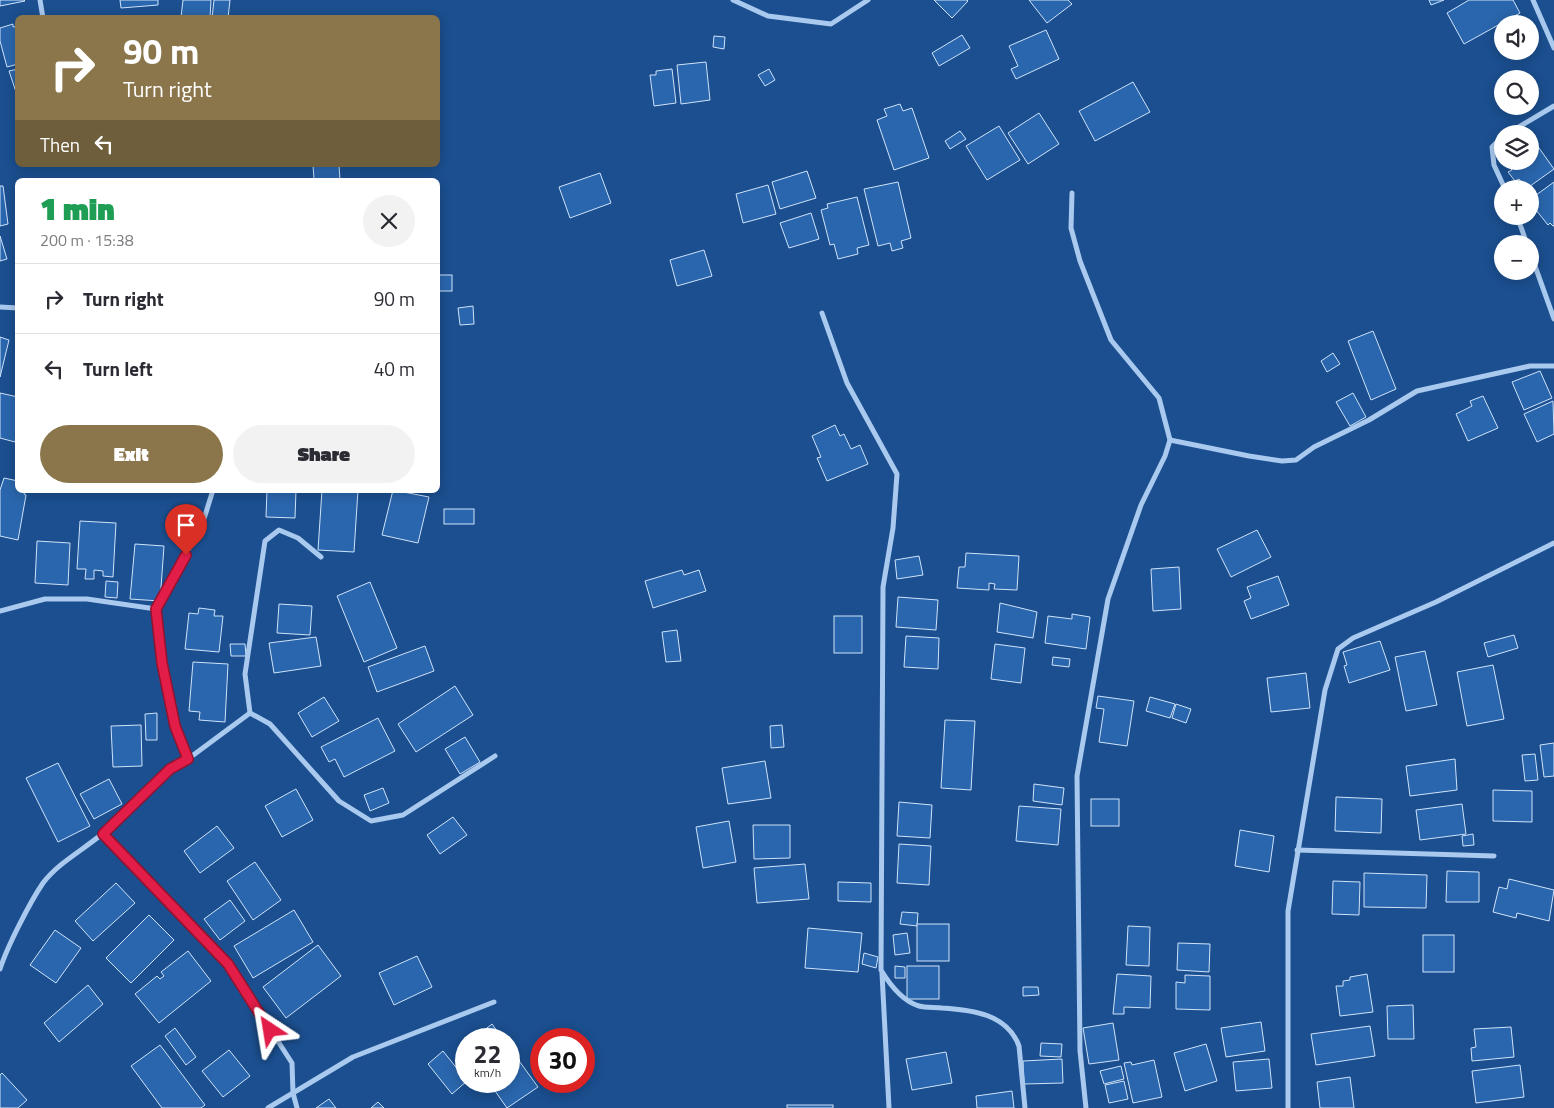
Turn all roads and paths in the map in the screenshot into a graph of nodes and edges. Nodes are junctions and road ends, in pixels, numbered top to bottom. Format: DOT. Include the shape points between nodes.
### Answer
graph roads {
  1 [pos="40,0"];
  2 [pos="733,0"];
  3 [pos="868,0"];
  4 [pos="1533,0"];
  5 [pos="42,15"];
  6 [pos="1554,48"];
  7 [pos="1554,106"];
  8 [pos="1522,125"];
  9 [pos="1494,145"];
  10 [pos="1494,165"];
  11 [pos="1072,193"];
  12 [pos="1539,277"];
  13 [pos="0,307"];
  14 [pos="15,308"];
  15 [pos="822,313"];
  16 [pos="1554,318"];
  17 [pos="1554,366"];
  18 [pos="1170,440"];
  19 [pos="212,493"];
  20 [pos="1554,543"];
  21 [pos="321,557"];
  22 [pos="156,609"];
  23 [pos="0,611"];
  24 [pos="250,713"];
  25 [pos="495,756"];
  26 [pos="188,759"];
  27 [pos="103,834"];
  28 [pos="1297,850"];
  29 [pos="1494,856"];
  30 [pos="0,969"];
  31 [pos="881,970"];
  32 [pos="494,1002"];
  33 [pos="293,1092"];
  34 [pos="268,1108"];
  35 [pos="297,1108"];
  36 [pos="889,1108"];
  37 [pos="1026,1108"];
  38 [pos="1086,1108"];
  39 [pos="1288,1108"];
  1 -- 5 [label="street"];
  2 -- 3 [label="street" via="768,16 831,24"];
  4 -- 6 [label="street"];
  7 -- 8 [label="street"];
  9 -- 10 [label="street"];
  11 -- 18 [label="street" via="1071,228 1107,331 1159,398"];
  12 -- 16 [label="street"];
  13 -- 14 [label="street"];
  15 -- 31 [label="street" via="847,383 897,474 893,528 882,587"];
  17 -- 18 [label="street" via="1530,366 1417,391 1296,460 1249,456"];
  18 -- 38 [label="street" via="1108,599 1076,776 1080,1051"];
  19 -- 22 [label="street" via="204,522"];
  20 -- 28 [label="street" via="1436,602 1353,638 1338,649 1325,690"];
  21 -- 24 [label="street" via="298,538 279,530 265,541 245,674"];
  22 -- 23 [label="street" via="86,599 45,599"];
  22 -- 26 [label="street" via="162,663 175,726"];
  24 -- 25 [label="street" via="270,724 339,801 371,821 404,815"];
  24 -- 26 [label="street"];
  26 -- 27 [label="street" via="170,769"];
  27 -- 30 [label="street" via="61,865 43,883 4,955"];
  27 -- 33 [label="street" via="228,964 292,1063"];
  28 -- 29 [label="street"];
  28 -- 39 [label="street" via="1288,911"];
  31 -- 36 [label="street"];
  31 -- 37 [label="street" via="890,985 905,999 920,1006 986,1014 1004,1023 1016,1036 1019,1046"];
  32 -- 33 [label="street" via="353,1057"];
  33 -- 34 [label="street"];
  33 -- 35 [label="street"];
}
